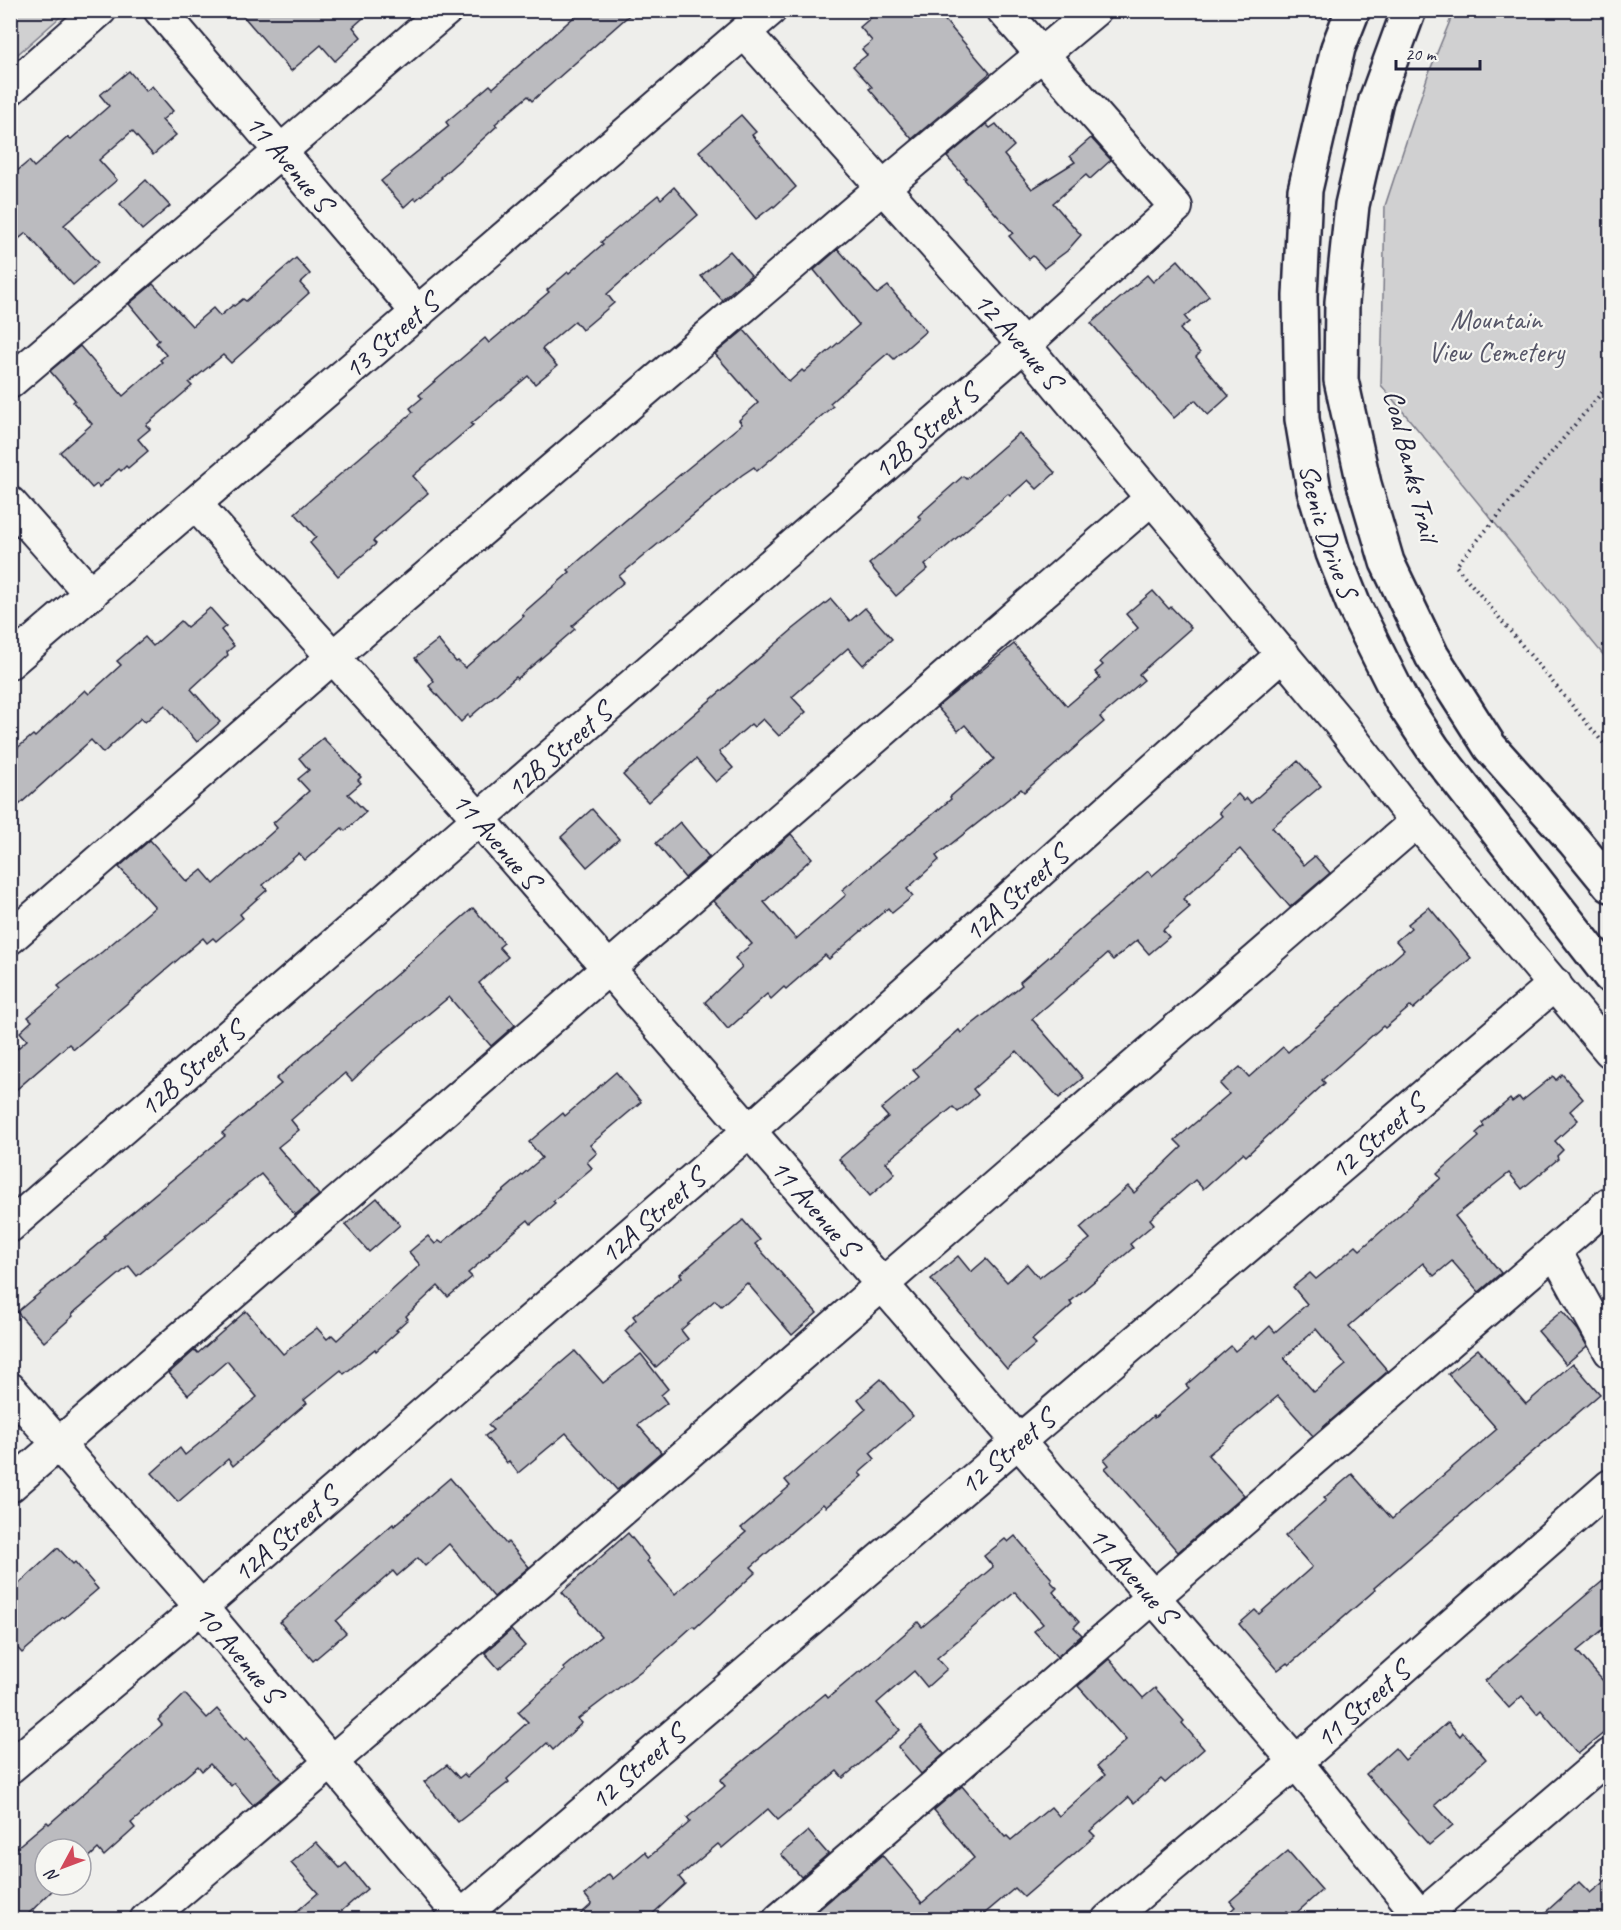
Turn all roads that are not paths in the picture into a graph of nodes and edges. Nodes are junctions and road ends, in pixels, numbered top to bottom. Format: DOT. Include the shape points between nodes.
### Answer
graph roads {
  1 [pos="100,10"];
  2 [pos="160,10"];
  3 [pos="446,10"];
  4 [pos="770,10"];
  5 [pos="1004,10"];
  6 [pos="1095,10"];
  7 [pos="1353,10"];
  8 [pos="1409,10"];
  9 [pos="744,33"];
  10 [pos="1043,55"];
  11 [pos="10,89"];
  12 [pos="282,153"];
  13 [pos="883,187"];
  14 [pos="418,313"];
  15 [pos="1024,345"];
  16 [pos="10,382"];
  17 [pos="1152,498"];
  18 [pos="10,503"];
  19 [pos="196,505"];
  20 [pos="91,594"];
  21 [pos="1283,654"];
  22 [pos="333,657"];
  23 [pos="10,662"];
  24 [pos="479,819"];
  25 [pos="1417,821"];
  26 [pos="1611,885"];
  27 [pos="10,938"];
  28 [pos="609,969"];
  29 [pos="1611,976"];
  30 [pos="1555,984"];
  31 [pos="1611,1051"];
  32 [pos="750,1131"];
  33 [pos="1611,1203"];
  34 [pos="10,1226"];
  35 [pos="1555,1251"];
  36 [pos="882,1284"];
  37 [pos="1611,1351"];
  38 [pos="10,1389"];
  39 [pos="1018,1441"];
  40 [pos="58,1445"];
  41 [pos="10,1486"];
  42 [pos="1611,1486"];
  43 [pos="1153,1596"];
  44 [pos="201,1607"];
  45 [pos="1611,1755"];
  46 [pos="1296,1762"];
  47 [pos="330,1763"];
  48 [pos="10,1767"];
  49 [pos="460,1918"];
  50 [pos="1420,1919"];
  51 [pos="146,1920"];
  52 [pos="779,1920"];
  53 [pos="1108,1920"];
  1 -- 11 [label="street"];
  2 -- 12 [label="street, 11 Avenue S"];
  3 -- 12 [label="street"];
  4 -- 9 [label="street, 13 Street S"];
  5 -- 10 [label="street"];
  6 -- 10 [label="street"];
  7 -- 29 [label="main road, Scenic Drive S" via="1338,48 1305,190 1300,296 1302,419 1314,490 1354,606 1401,700 1434,750"];
  8 -- 26 [label="main road, Scenic Drive S" via="1376,100 1354,195 1342,302 1341,380 1364,484 1387,562 1432,656 1490,747"];
  9 -- 13 [label="street, 12 Avenue S"];
  9 -- 14 [label="street, 13 Street S"];
  10 -- 13 [label="street"];
  10 -- 15 [label="street, 12B Street S" via="1176,207"];
  12 -- 14 [label="street, 11 Avenue S"];
  12 -- 16 [label="street"];
  13 -- 15 [label="street, 12 Avenue S"];
  13 -- 22 [label="street"];
  14 -- 19 [label="street, 13 Street S"];
  15 -- 17 [label="street, 12 Avenue S"];
  15 -- 24 [label="street, 12B Street S"];
  17 -- 21 [label="street, 12 Avenue S"];
  17 -- 28 [label="street"];
  18 -- 20 [label="street"];
  19 -- 20 [label="street, 13 Street S"];
  19 -- 22 [label="street, 11 Avenue S"];
  20 -- 23 [label="street, 13 Street S"];
  21 -- 25 [label="street"];
  21 -- 32 [label="street, 12A Street S"];
  22 -- 24 [label="street, 11 Avenue S"];
  22 -- 27 [label="street"];
  24 -- 28 [label="street, 11 Avenue S"];
  24 -- 34 [label="street, 12B Street S"];
  25 -- 30 [label="street"];
  25 -- 36 [label="street"];
  28 -- 32 [label="street, 11 Avenue S"];
  28 -- 40 [label="street"];
  30 -- 31 [label="street"];
  30 -- 39 [label="street, 12 Street S"];
  32 -- 36 [label="street, 11 Avenue S"];
  32 -- 44 [label="street, 12A Street S"];
  33 -- 35 [label="street"];
  35 -- 37 [label="street"];
  35 -- 43 [label="street"];
  36 -- 39 [label="street, 11 Avenue S"];
  36 -- 47 [label="street"];
  38 -- 40 [label="street, 10 Avenue S"];
  39 -- 43 [label="street, 11 Avenue S"];
  39 -- 49 [label="street, 12 Street S"];
  40 -- 41 [label="street"];
  40 -- 44 [label="street, 10 Avenue S"];
  42 -- 46 [label="street, 11 Street S"];
  43 -- 46 [label="street, 11 Avenue S"];
  43 -- 52 [label="street"];
  44 -- 47 [label="street, 10 Avenue S"];
  44 -- 48 [label="street, 12A Street S"];
  45 -- 50 [label="street"];
  46 -- 50 [label="street, 11 Avenue S"];
  46 -- 53 [label="street, 11 Street S"];
  47 -- 49 [label="street, 10 Avenue S"];
  47 -- 51 [label="street"];
}
